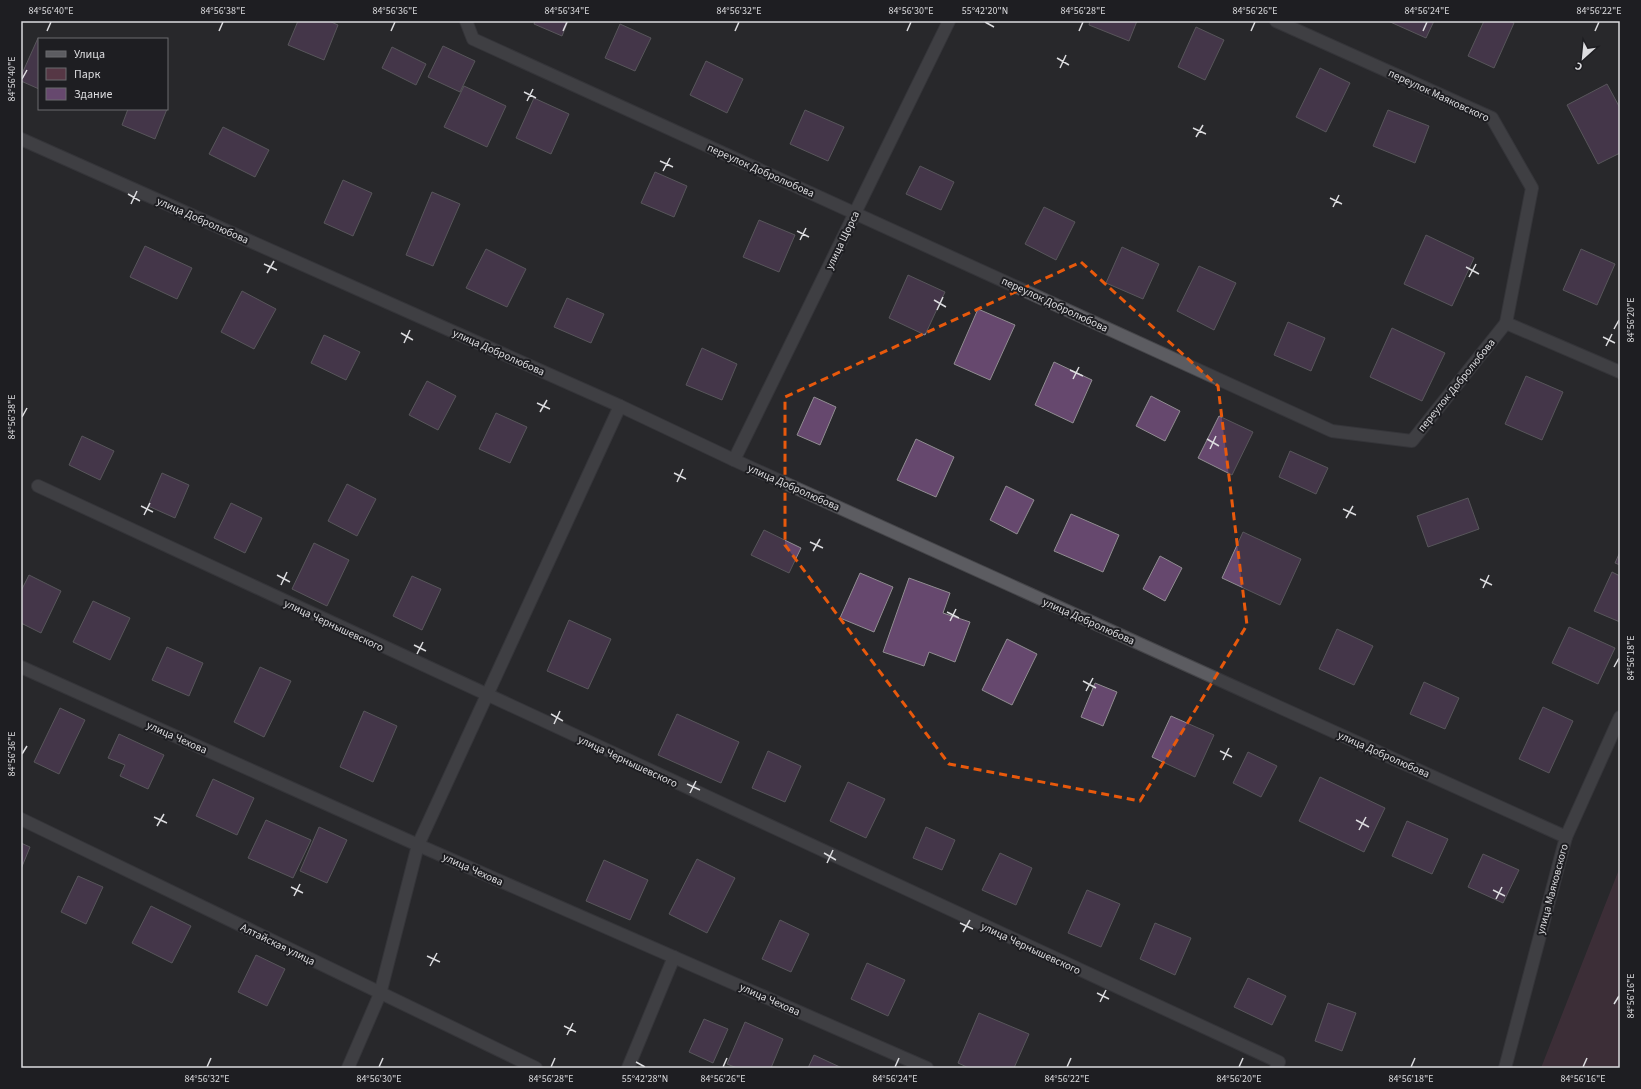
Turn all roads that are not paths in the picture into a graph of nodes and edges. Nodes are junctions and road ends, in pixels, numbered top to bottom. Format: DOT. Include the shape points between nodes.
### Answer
graph roads {
  1 [pos="466,21"];
  2 [pos="949,21"];
  3 [pos="1276,21"];
  4 [pos="21,139"];
  5 [pos="855,213"];
  6 [pos="1506,323"];
  7 [pos="1620,372"];
  8 [pos="620,406"];
  9 [pos="734,460"];
  10 [pos="38,486"];
  11 [pos="21,667"];
  12 [pos="486,696"];
  13 [pos="1620,717"];
  14 [pos="21,819"];
  15 [pos="1566,837"];
  16 [pos="418,845"];
  17 [pos="674,957"];
  18 [pos="380,994"];
  19 [pos="348,1068"];
  20 [pos="536,1068"];
  21 [pos="628,1068"];
  22 [pos="927,1068"];
  23 [pos="1276,1068"];
  24 [pos="1505,1068"];
  1 -- 5 [label="street, переулок Добролюбова" via="473,39"];
  2 -- 5 [label="street, улица Щорса"];
  3 -- 6 [label="street, переулок Маяковского" via="1492,118 1532,188"];
  4 -- 8 [label="street, улица Добролюбова"];
  5 -- 6 [label="street, переулок Добролюбова" via="1332,431 1412,441"];
  5 -- 9 [label="street, улица Щорса"];
  6 -- 7 [label="street"];
  8 -- 9 [label="street, улица Добролюбова"];
  8 -- 12 [label="street"];
  9 -- 15 [label="street, улица Добролюбова"];
  10 -- 12 [label="street, улица Чернышевского"];
  11 -- 16 [label="street, улица Чехова"];
  12 -- 16 [label="street"];
  12 -- 23 [label="street, улица Чернышевского" via="1278,1062"];
  13 -- 15 [label="street, улица Маяковского"];
  14 -- 18 [label="street, Алтайская улица"];
  15 -- 24 [label="street, улица Маяковского"];
  16 -- 17 [label="street, улица Чехова"];
  16 -- 18 [label="street"];
  17 -- 21 [label="street"];
  17 -- 22 [label="street, улица Чехова"];
  18 -- 19 [label="street"];
  18 -- 20 [label="street, Алтайская улица"];
}
